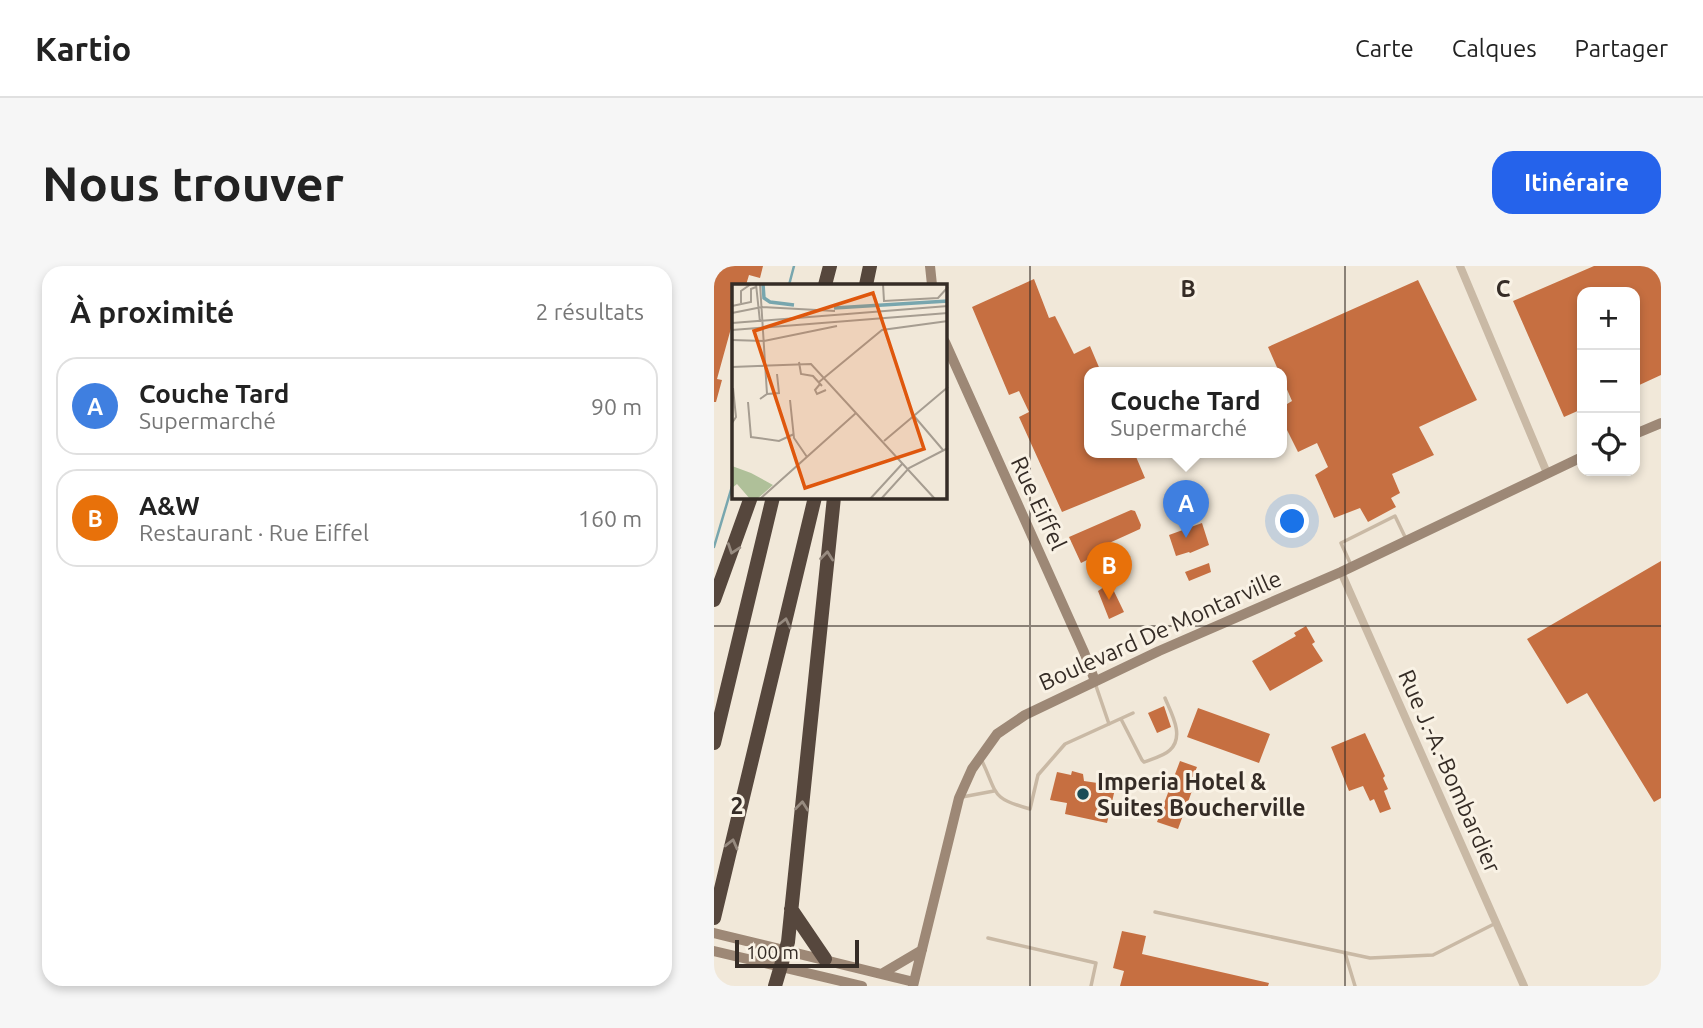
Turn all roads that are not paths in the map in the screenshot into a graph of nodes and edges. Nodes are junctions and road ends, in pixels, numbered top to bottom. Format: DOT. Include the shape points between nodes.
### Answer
graph roads {
  1 [pos="830,266"];
  2 [pos="870,266"];
  3 [pos="930,266"];
  4 [pos="1460,266"];
  5 [pos="825,284"];
  6 [pos="866,284"];
  7 [pos="932,284"];
  8 [pos="947,346"];
  9 [pos="1661,423"];
  10 [pos="1640,433"];
  11 [pos="1577,459"];
  12 [pos="1547,473"];
  13 [pos="750,499"];
  14 [pos="773,499"];
  15 [pos="815,499"];
  16 [pos="834,499"];
  17 [pos="1406,541"];
  18 [pos="1352,567"];
  19 [pos="1341,572"];
  20 [pos="714,600"];
  21 [pos="1094,681"];
  22 [pos="1165,698"];
  23 [pos="1133,713"];
  24 [pos="1121,719"];
  25 [pos="1109,724"];
  26 [pos="714,743"];
  27 [pos="981,757"];
  28 [pos="994,791"];
  29 [pos="960,798"];
  30 [pos="791,909"];
  31 [pos="1155,912"];
  32 [pos="715,914"];
  33 [pos="1496,923"];
  34 [pos="714,933"];
  35 [pos="988,938"];
  36 [pos="786,950"];
  37 [pos="922,950"];
  38 [pos="714,951"];
  39 [pos="1345,953"];
  40 [pos="825,959"];
  41 [pos="782,967"];
  42 [pos="883,973"];
  43 [pos="917,984"];
  44 [pos="775,986"];
  45 [pos="862,986"];
  46 [pos="1091,986"];
  47 [pos="1355,986"];
  48 [pos="1524,986"];
  1 -- 5 [label="highway"];
  2 -- 6 [label="highway"];
  3 -- 7 [label="street"];
  4 -- 12 [label="street"];
  8 -- 21 [label="street, Rue Eiffel"];
  9 -- 10 [label="street"];
  11 -- 12 [label="street, Boulevard De Montarville"];
  12 -- 17 [label="street, Boulevard De Montarville"];
  13 -- 20 [label="highway, one-way"];
  14 -- 26 [label="highway"];
  32 -- 15 [label="highway, one-way"];
  30 -- 16 [label="highway, one-way"];
  17 -- 18 [label="street, Boulevard De Montarville"];
  17 -- 18 [label="lane" via="1395,516 1341,542"];
  18 -- 19 [label="street, Boulevard De Montarville"];
  19 -- 21 [label="street, Boulevard De Montarville"];
  19 -- 33 [label="street, Rue J.-A.-Bombardier"];
  21 -- 25 [label="lane"];
  21 -- 27 [label="street, Boulevard De Montarville" via="1024,715 997,734"];
  22 -- 24 [label="lane" via="1178,730 1167,752 1144,762"];
  23 -- 24 [label="lane"];
  24 -- 25 [label="lane"];
  25 -- 28 [label="lane" via="1065,744 1038,775 1030,808 1008,803"];
  27 -- 28 [label="lane"];
  27 -- 29 [label="street, Boulevard De Montarville"];
  28 -- 29 [label="lane"];
  29 -- 37 [label="street, Boulevard De Montarville"];
  30 -- 36 [label="highway"];
  30 -- 40 [label="highway"];
  31 -- 39 [label="lane"];
  33 -- 39 [label="lane" via="1433,955 1370,958"];
  33 -- 48 [label="street, Rue J.-A.-Bombardier"];
  34 -- 36 [label="street, Boulevard De Montarville"];
  35 -- 46 [label="lane" via="1096,963"];
  36 -- 40 [label="street, Boulevard De Montarville"];
  36 -- 41 [label="highway"];
  37 -- 42 [label="street"];
  37 -- 43 [label="street, Boulevard De Montarville"];
  38 -- 41 [label="street"];
  39 -- 47 [label="lane"];
  40 -- 42 [label="street, Boulevard De Montarville"];
  41 -- 44 [label="highway"];
  41 -- 45 [label="street"];
  42 -- 43 [label="street, Boulevard De Montarville"];
}
